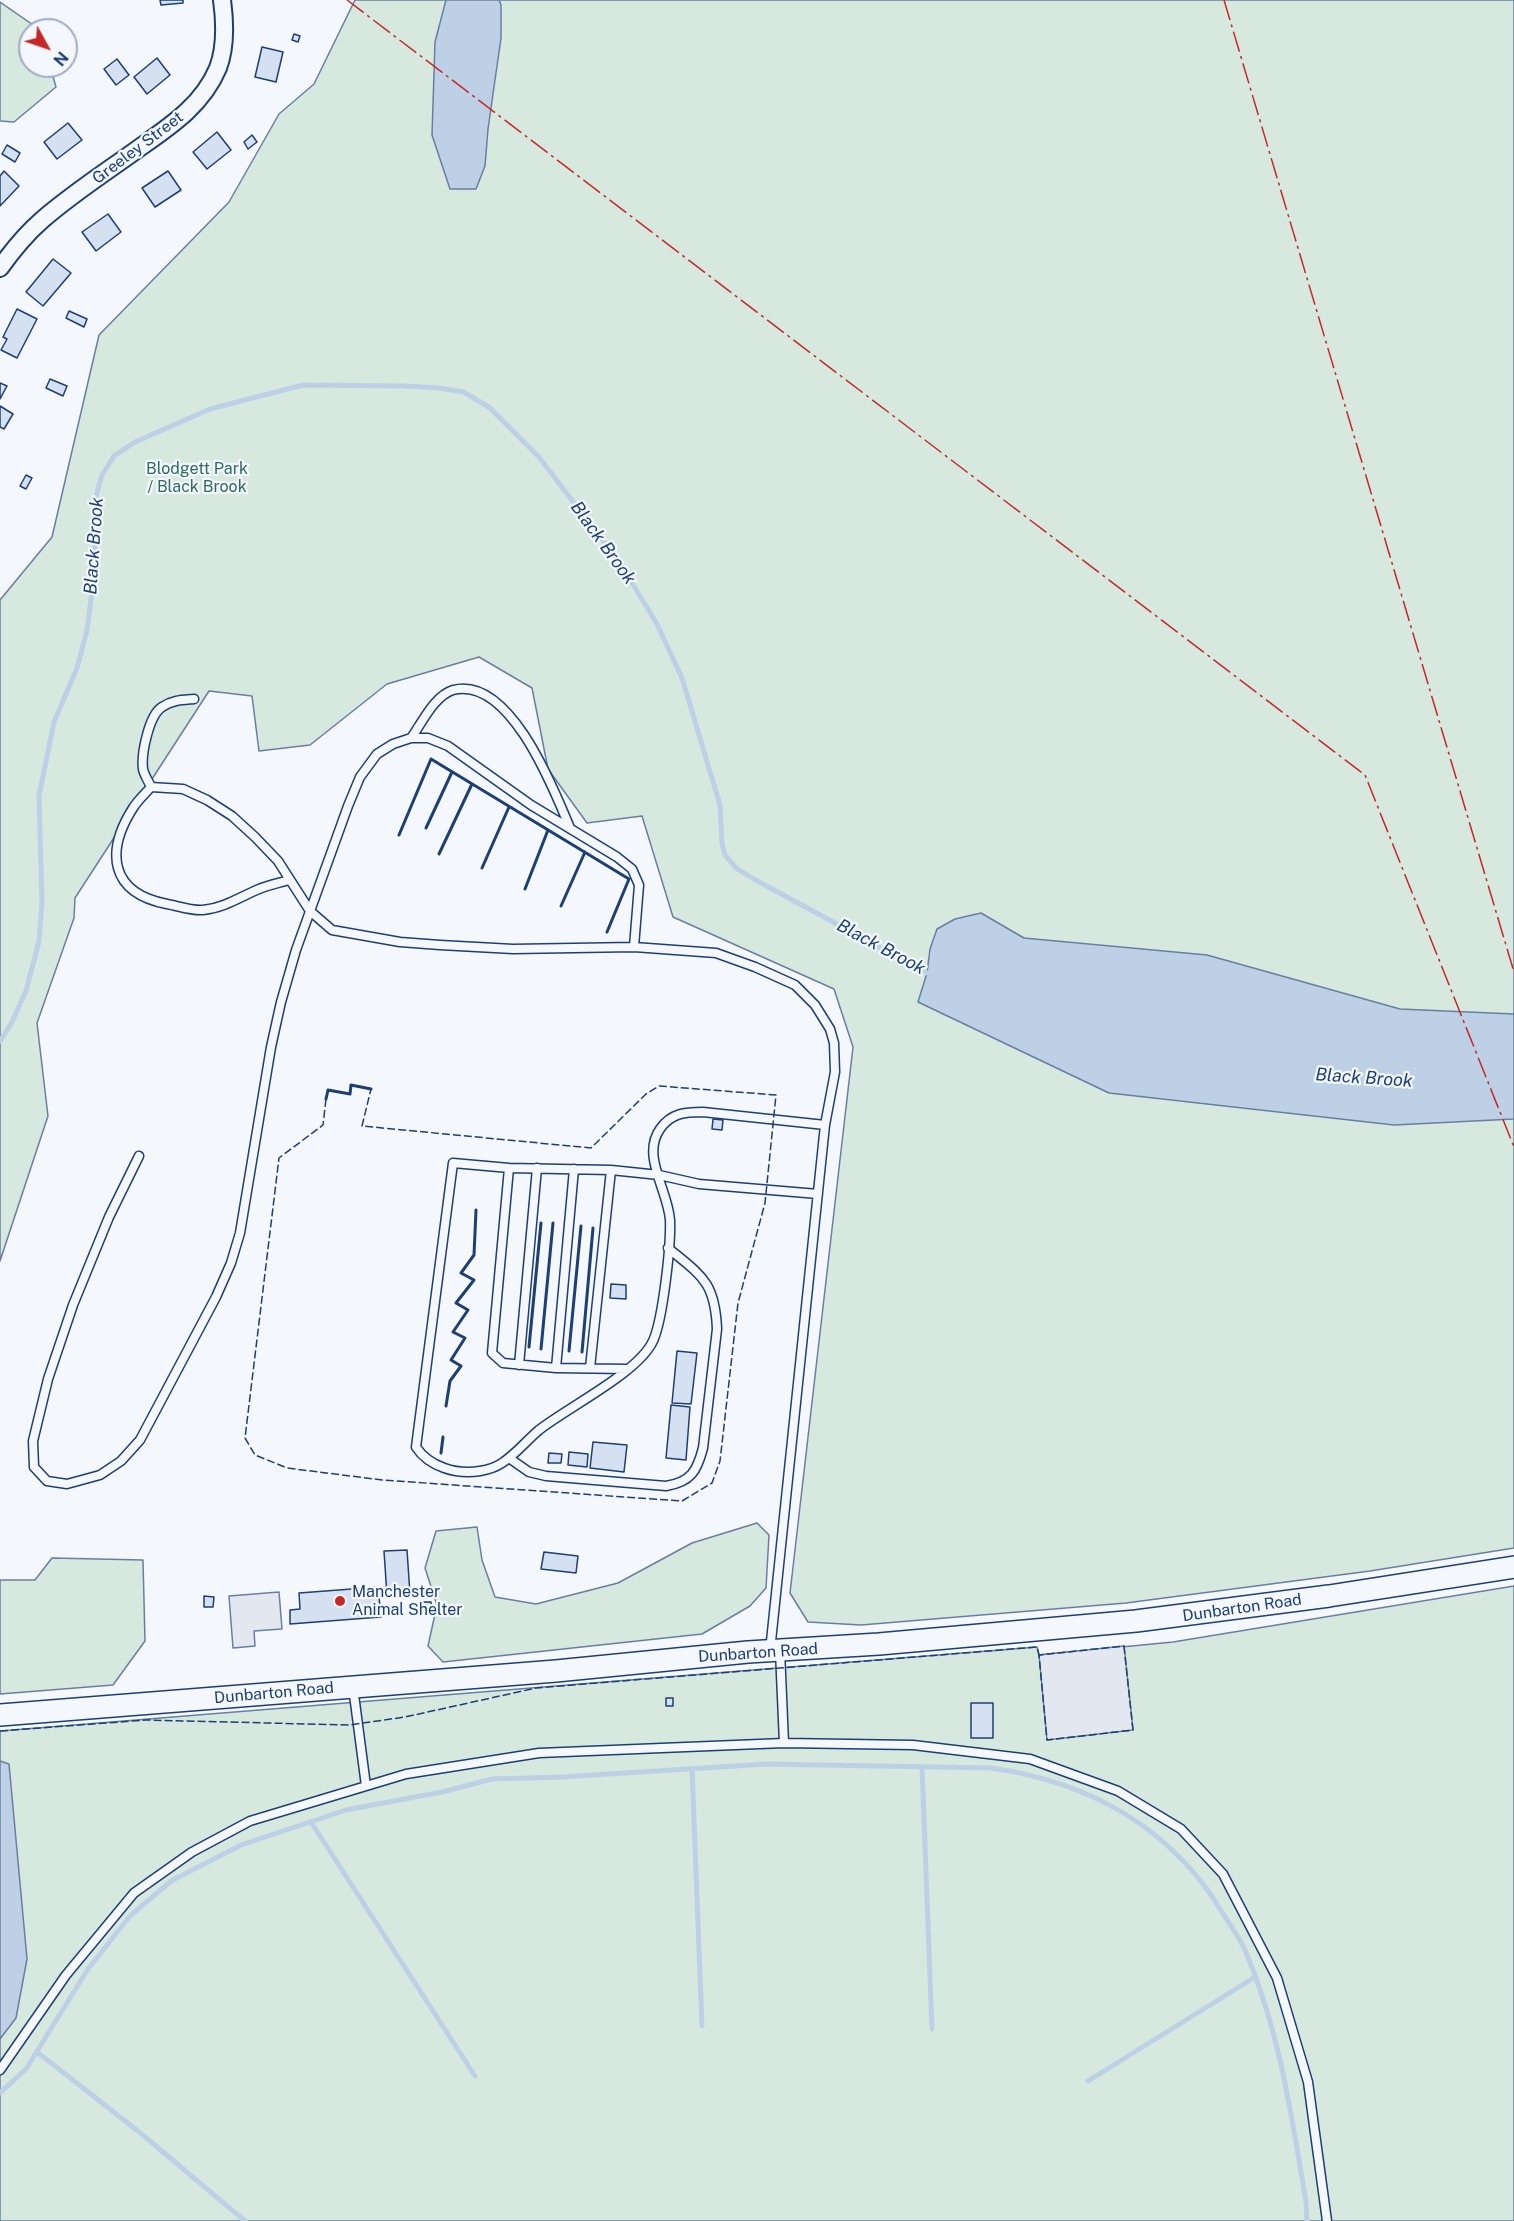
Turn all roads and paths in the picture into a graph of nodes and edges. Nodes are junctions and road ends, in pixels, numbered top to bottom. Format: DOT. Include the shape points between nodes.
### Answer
graph roads {
  1 [pos="222,0"];
  2 [pos="0,268"];
  3 [pos="194,699"];
  4 [pos="411,738"];
  5 [pos="151,787"];
  6 [pos="570,828"];
  7 [pos="289,880"];
  8 [pos="310,911"];
  9 [pos="634,947"];
  10 [pos="825,1125"];
  11 [pos="139,1156"];
  12 [pos="509,1168"];
  13 [pos="537,1168"];
  14 [pos="574,1169"];
  15 [pos="611,1170"];
  16 [pos="659,1175"];
  17 [pos="818,1194"];
  18 [pos="668,1248"];
  19 [pos="519,1365"];
  20 [pos="556,1368"];
  21 [pos="590,1368"];
  22 [pos="627,1369"];
  23 [pos="508,1458"];
  24 [pos="1514,1567"];
  25 [pos="775,1651"];
  26 [pos="353,1687"];
  27 [pos="0,1715"];
  28 [pos="783,1743"];
  29 [pos="366,1786"];
  30 [pos="0,2070"];
  31 [pos="1327,2221"];
  1 -- 2 [label="street, Greeley Street" via="222,53 202,96 178,120 41,220"];
  3 -- 5 [label="lane" via="175,700 159,708 150,723 143,770"];
  4 -- 6 [label="lane" via="428,738 448,746 531,806"];
  4 -- 6 [label="lane" via="441,698 452,691 466,689 495,702 528,738"];
  4 -- 8 [label="lane" via="377,754 360,777"];
  5 -- 7 [label="lane" via="183,789 232,816 278,861"];
  5 -- 7 [label="lane" via="133,807 118,839 115,866 124,883 141,897 201,910"];
  6 -- 9 [label="lane" via="632,869 639,885"];
  7 -- 8 [label="lane"];
  8 -- 9 [label="lane" via="332,930 400,942 513,950"];
  8 -- 11 [label="lane" via="281,1002 240,1233 216,1297 140,1440 121,1461 100,1475 68,1484 46,1481 34,1467 33,1441 48,1379 109,1216"];
  9 -- 10 [label="lane" via="716,953 795,985 815,1005 834,1043 835,1072"];
  10 -- 16 [label="lane" via="684,1112 667,1119 656,1136 652,1153"];
  10 -- 17 [label="lane"];
  12 -- 13 [label="lane"];
  12 -- 19 [label="lane" via="492,1353 502,1363"];
  12 -- 23 [label="lane" via="453,1163 416,1447 422,1457 442,1468 464,1471 480,1471"];
  13 -- 14 [label="lane"];
  13 -- 19 [label="lane"];
  14 -- 15 [label="lane"];
  14 -- 20 [label="lane"];
  15 -- 16 [label="lane"];
  15 -- 21 [label="lane"];
  16 -- 17 [label="lane" via="699,1184"];
  16 -- 18 [label="lane" via="669,1209"];
  17 -- 25 [label="lane"];
  18 -- 22 [label="lane" via="653,1342"];
  18 -- 23 [label="lane" via="705,1280 717,1312 703,1448 693,1474 679,1484 666,1486 546,1476 529,1472"];
  19 -- 20 [label="lane"];
  20 -- 21 [label="lane"];
  21 -- 22 [label="lane"];
  22 -- 23 [label="lane" via="546,1425"];
  24 -- 25 [label="street, Dunbarton Road" via="1200,1614"];
  25 -- 26 [label="street, Dunbarton Road"];
  25 -- 28 [label="lane"];
  26 -- 27 [label="street, Dunbarton Road"];
  26 -- 29 [label="lane"];
  28 -- 29 [label="lane" via="539,1753 406,1774"];
  28 -- 31 [label="lane" via="913,1745 1030,1759 1118,1791 1180,1829 1223,1874 1277,1978 1308,2082"];
  29 -- 30 [label="lane" via="250,1821 192,1851 134,1893 66,1975"];
}
